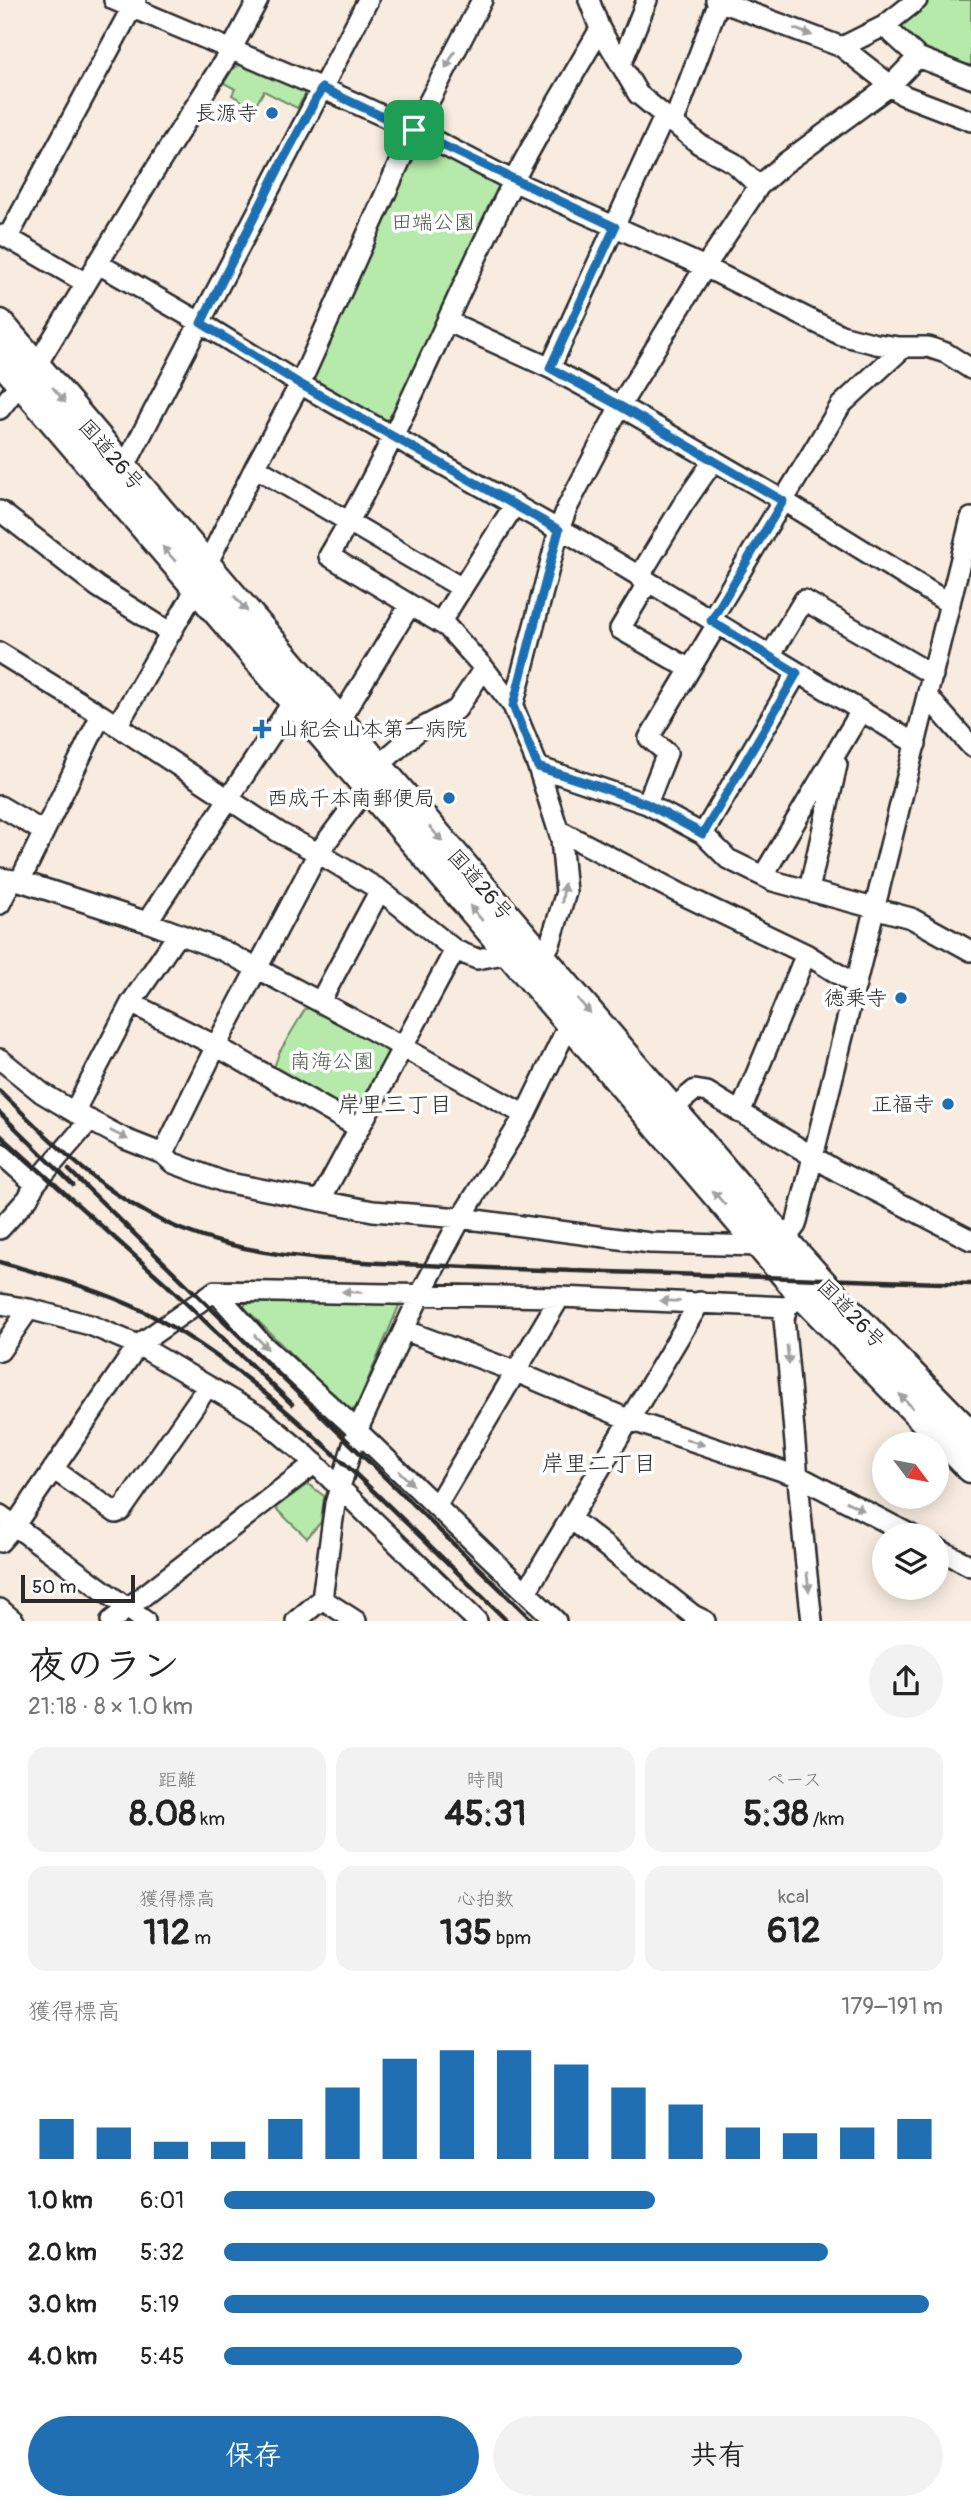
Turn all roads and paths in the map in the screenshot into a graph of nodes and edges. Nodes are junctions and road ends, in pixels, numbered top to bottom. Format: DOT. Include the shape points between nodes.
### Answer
graph roads {
  1 [pos="258,0"];
  2 [pos="368,0"];
  3 [pos="482,0"];
  4 [pos="589,0"];
  5 [pos="647,0"];
  6 [pos="916,0"];
  7 [pos="718,1"];
  8 [pos="127,2"];
  9 [pos="884,26"];
  10 [pos="600,29"];
  11 [pos="842,47"];
  12 [pos="231,50"];
  13 [pos="918,57"];
  14 [pos="621,64"];
  15 [pos="971,78"];
  16 [pos="891,85"];
  17 [pos="322,88"];
  18 [pos="668,120"];
  19 [pos="971,121"];
  20 [pos="414,130"];
  21 [pos="513,181"];
  22 [pos="759,186"];
  23 [pos="615,227"];
  24 [pos="3,236"];
  25 [pos="97,263"];
  26 [pos="705,267"];
  27 [pos="86,283"];
  28 [pos="447,321"];
  29 [pos="201,323"];
  30 [pos="0,324"];
  31 [pos="904,347"];
  32 [pos="0,358"];
  33 [pos="550,368"];
  34 [pos="971,369"];
  35 [pos="28,374"];
  36 [pos="300,384"];
  37 [pos="620,406"];
  38 [pos="0,409"];
  39 [pos="392,437"];
  40 [pos="714,460"];
  41 [pos="255,467"];
  42 [pos="123,470"];
  43 [pos="783,501"];
  44 [pos="515,504"];
  45 [pos="0,511"];
  46 [pos="971,518"];
  47 [pos="349,521"];
  48 [pos="559,530"];
  49 [pos="202,576"];
  50 [pos="643,579"];
  51 [pos="462,588"];
  52 [pos="950,604"];
  53 [pos="410,605"];
  54 [pos="714,622"];
  55 [pos="440,623"];
  56 [pos="171,633"];
  57 [pos="0,653"];
  58 [pos="770,656"];
  59 [pos="484,668"];
  60 [pos="690,669"];
  61 [pos="797,673"];
  62 [pos="933,675"];
  63 [pos="928,697"];
  64 [pos="294,700"];
  65 [pos="513,706"];
  66 [pos="861,711"];
  67 [pos="109,721"];
  68 [pos="340,721"];
  69 [pos="916,744"];
  70 [pos="971,746"];
  71 [pos="841,747"];
  72 [pos="538,767"];
  73 [pos="373,776"];
  74 [pos="229,800"];
  75 [pos="647,804"];
  76 [pos="0,806"];
  77 [pos="558,830"];
  78 [pos="44,832"];
  79 [pos="703,834"];
  80 [pos="318,853"];
  81 [pos="763,876"];
  82 [pos="11,880"];
  83 [pos="380,890"];
  84 [pos="809,890"];
  85 [pos="0,904"];
  86 [pos="875,907"];
  87 [pos="147,922"];
  88 [pos="177,934"];
  89 [pos="455,950"];
  90 [pos="971,951"];
  91 [pos="510,953"];
  92 [pos="806,954"];
  93 [pos="542,957"];
  94 [pos="257,968"];
  95 [pos="856,985"];
  96 [pos="320,1002"];
  97 [pos="131,1003"];
  98 [pos="569,1024"];
  99 [pos="216,1046"];
  100 [pos="402,1047"];
  101 [pos="0,1059"];
  102 [pos="672,1109"];
  103 [pos="740,1113"];
  104 [pos="525,1115"];
  105 [pos="82,1116"];
  106 [pos="359,1128"];
  107 [pos="0,1153"];
  108 [pos="163,1154"];
  109 [pos="813,1157"];
  110 [pos="35,1184"];
  111 [pos="320,1201"];
  112 [pos="461,1218"];
  113 [pos="0,1229"];
  114 [pos="971,1240"];
  115 [pos="772,1243"];
  116 [pos="215,1292"];
  117 [pos="420,1295"];
  118 [pos="560,1297"];
  119 [pos="795,1301"];
  120 [pos="700,1302"];
  121 [pos="0,1304"];
  122 [pos="29,1309"];
  123 [pos="404,1330"];
  124 [pos="138,1345"];
  125 [pos="0,1351"];
  126 [pos="514,1371"];
  127 [pos="208,1386"];
  128 [pos="631,1420"];
  129 [pos="357,1431"];
  130 [pos="971,1436"];
  131 [pos="315,1463"];
  132 [pos="971,1468"];
  133 [pos="53,1469"];
  134 [pos="800,1477"];
  135 [pos="339,1488"];
  136 [pos="436,1506"];
  137 [pos="571,1519"];
  138 [pos="7,1520"];
  139 [pos="888,1523"];
  140 [pos="0,1542"];
  141 [pos="949,1555"];
  142 [pos="971,1566"];
  143 [pos="526,1592"];
  144 [pos="322,1599"];
  145 [pos="0,1609"];
  146 [pos="128,1609"];
  147 [pos="696,1619"];
  148 [pos="14,1621"];
  149 [pos="111,1621"];
  150 [pos="145,1621"];
  151 [pos="296,1621"];
  152 [pos="356,1621"];
  153 [pos="477,1621"];
  154 [pos="556,1621"];
  155 [pos="812,1621"];
  1 -- 12 [label="street"];
  2 -- 17 [label="street"];
  3 -- 20 [label="street, one-way"];
  4 -- 10 [label="street"];
  5 -- 14 [label="street"];
  6 -- 9 [label="street"];
  7 -- 11 [label="street, one-way"];
  7 -- 18 [label="street"];
  8 -- 12 [label="street"];
  8 -- 24 [label="street"];
  9 -- 11 [label="street"];
  9 -- 13 [label="street"];
  10 -- 14 [label="street"];
  10 -- 21 [label="street"];
  11 -- 16 [label="street"];
  12 -- 17 [label="street"];
  12 -- 25 [label="street"];
  13 -- 15 [label="street"];
  13 -- 16 [label="street"];
  14 -- 18 [label="street" via="638,94"];
  16 -- 19 [label="street" via="903,95"];
  16 -- 22 [label="street"];
  17 -- 20 [label="street"];
  17 -- 29 [label="street"];
  18 -- 22 [label="street" via="734,163"];
  18 -- 23 [label="street"];
  20 -- 21 [label="street"];
  20 -- 36 [label="street"];
  21 -- 23 [label="street"];
  21 -- 28 [label="street"];
  22 -- 26 [label="street"];
  23 -- 26 [label="street"];
  23 -- 33 [label="street"];
  24 -- 27 [label="street"];
  25 -- 27 [label="street"];
  25 -- 29 [label="street"];
  26 -- 31 [label="street" via="841,335"];
  26 -- 37 [label="street"];
  27 -- 35 [label="street"];
  28 -- 33 [label="street"];
  28 -- 39 [label="street"];
  29 -- 36 [label="street"];
  29 -- 42 [label="street"];
  30 -- 35 [label="highway, 国道26号"];
  31 -- 34 [label="street" via="936,349"];
  31 -- 43 [label="street" via="841,405"];
  32 -- 35 [label="highway, 国道26号"];
  33 -- 37 [label="street"];
  35 -- 38 [label="street"];
  35 -- 42 [label="highway, 国道26号, one-way"];
  49 -- 35 [label="highway, 国道26号, one-way"];
  36 -- 39 [label="street"];
  36 -- 41 [label="street"];
  37 -- 40 [label="street"];
  37 -- 48 [label="street"];
  39 -- 44 [label="street"];
  39 -- 47 [label="street"];
  40 -- 43 [label="street"];
  40 -- 50 [label="street" via="682,506"];
  41 -- 47 [label="street"];
  41 -- 49 [label="street"];
  42 -- 49 [label="highway, 国道26号"];
  43 -- 52 [label="street"];
  43 -- 54 [label="street"];
  44 -- 48 [label="street"];
  44 -- 51 [label="street"];
  45 -- 56 [label="street" via="98,587"];
  46 -- 52 [label="street"];
  47 -- 51 [label="street"];
  47 -- 53 [label="street" via="329,556"];
  48 -- 50 [label="street"];
  48 -- 65 [label="street"];
  49 -- 56 [label="street"];
  49 -- 64 [label="highway, 国道26号"];
  49 -- 68 [label="highway, 国道26号, one-way"];
  50 -- 54 [label="street"];
  50 -- 60 [label="street" via="620,629"];
  51 -- 55 [label="street"];
  52 -- 62 [label="street"];
  53 -- 55 [label="street"];
  53 -- 68 [label="street"];
  54 -- 58 [label="street"];
  54 -- 60 [label="street"];
  55 -- 59 [label="street"];
  56 -- 67 [label="street"];
  57 -- 67 [label="street"];
  58 -- 61 [label="street"];
  58 -- 62 [label="street" via="804,600"];
  59 -- 65 [label="street"];
  59 -- 73 [label="street" via="457,709 420,729"];
  60 -- 75 [label="street" via="649,738 667,752"];
  61 -- 66 [label="street"];
  61 -- 79 [label="street"];
  62 -- 63 [label="street"];
  63 -- 69 [label="street"];
  63 -- 70 [label="street"];
  64 -- 73 [label="highway, 国道26号"];
  64 -- 74 [label="street"];
  65 -- 72 [label="street"];
  66 -- 69 [label="street"];
  66 -- 71 [label="street"];
  67 -- 74 [label="street"];
  67 -- 78 [label="street"];
  68 -- 73 [label="highway, 国道26号"];
  69 -- 86 [label="street"];
  71 -- 81 [label="street"];
  71 -- 84 [label="street"];
  72 -- 75 [label="street"];
  72 -- 77 [label="street"];
  73 -- 80 [label="street"];
  91 -- 73 [label="highway, 国道26号, one-way"];
  73 -- 93 [label="highway, 国道26号, one-way"];
  74 -- 80 [label="street"];
  74 -- 87 [label="street"];
  75 -- 79 [label="street"];
  76 -- 78 [label="street"];
  77 -- 92 [label="street"];
  93 -- 77 [label="street, one-way" via="566,892"];
  78 -- 82 [label="street"];
  79 -- 81 [label="street" via="728,859"];
  80 -- 83 [label="street"];
  80 -- 94 [label="street"];
  81 -- 84 [label="street"];
  82 -- 85 [label="street"];
  82 -- 87 [label="street"];
  83 -- 89 [label="street"];
  83 -- 96 [label="street"];
  84 -- 86 [label="street"];
  86 -- 90 [label="street" via="911,918"];
  86 -- 95 [label="street"];
  87 -- 88 [label="street"];
  88 -- 94 [label="street"];
  88 -- 97 [label="street"];
  89 -- 91 [label="street" via="477,959"];
  89 -- 100 [label="street"];
  91 -- 98 [label="highway, 国道26号"];
  92 -- 95 [label="street"];
  92 -- 103 [label="street"];
  93 -- 102 [label="highway, 国道26号, one-way"];
  94 -- 96 [label="street"];
  94 -- 99 [label="street"];
  95 -- 109 [label="street"];
  96 -- 100 [label="street"];
  97 -- 99 [label="street"];
  97 -- 105 [label="street"];
  98 -- 104 [label="street"];
  115 -- 98 [label="highway, 国道26号, one-way"];
  99 -- 106 [label="street"];
  99 -- 108 [label="street"];
  100 -- 104 [label="street"];
  100 -- 106 [label="street"];
  101 -- 105 [label="street" via="42,1093"];
  102 -- 103 [label="street" via="695,1090 707,1092"];
  102 -- 115 [label="highway, 国道26号"];
  103 -- 109 [label="street"];
  104 -- 112 [label="street"];
  105 -- 108 [label="street, one-way"];
  105 -- 110 [label="street"];
  106 -- 111 [label="street"];
  107 -- 110 [label="street"];
  108 -- 111 [label="street" via="173,1163 224,1182"];
  109 -- 114 [label="street"];
  109 -- 115 [label="street" via="796,1225"];
  110 -- 113 [label="street"];
  111 -- 112 [label="street" via="373,1211"];
  112 -- 115 [label="street" via="650,1243"];
  112 -- 117 [label="street"];
  115 -- 119 [label="highway, 国道26号"];
  115 -- 130 [label="highway, 国道26号" via="830,1292"];
  117 -- 116 [label="street, one-way"];
  116 -- 124 [label="street"];
  116 -- 129 [label="street, one-way" via="262,1344"];
  117 -- 118 [label="street"];
  117 -- 123 [label="street"];
  120 -- 118 [label="street, one-way"];
  118 -- 126 [label="street"];
  119 -- 120 [label="street"];
  132 -- 119 [label="highway, 国道26号, one-way"];
  119 -- 134 [label="street, one-way" via="784,1319"];
  120 -- 128 [label="street"];
  121 -- 122 [label="street"];
  122 -- 124 [label="street" via="90,1325"];
  122 -- 125 [label="street"];
  123 -- 126 [label="street"];
  123 -- 129 [label="street"];
  124 -- 127 [label="street"];
  124 -- 133 [label="street"];
  126 -- 128 [label="street"];
  126 -- 136 [label="street"];
  127 -- 131 [label="street" via="259,1416"];
  127 -- 133 [label="street" via="121,1511 116,1513"];
  128 -- 134 [label="street, one-way"];
  128 -- 137 [label="street"];
  129 -- 135 [label="street"];
  129 -- 136 [label="street, one-way"];
  131 -- 135 [label="street"];
  131 -- 146 [label="street"];
  133 -- 138 [label="street"];
  134 -- 139 [label="street, one-way"];
  134 -- 155 [label="street, one-way"];
  135 -- 144 [label="street"];
  135 -- 153 [label="street"];
  136 -- 143 [label="street"];
  137 -- 143 [label="street"];
  137 -- 147 [label="street"];
  138 -- 140 [label="street"];
  138 -- 146 [label="street"];
  141 -- 142 [label="street"];
  143 -- 154 [label="street"];
  144 -- 151 [label="street"];
  144 -- 152 [label="street"];
  145 -- 148 [label="street"];
  146 -- 149 [label="street"];
  146 -- 150 [label="street"];
}
